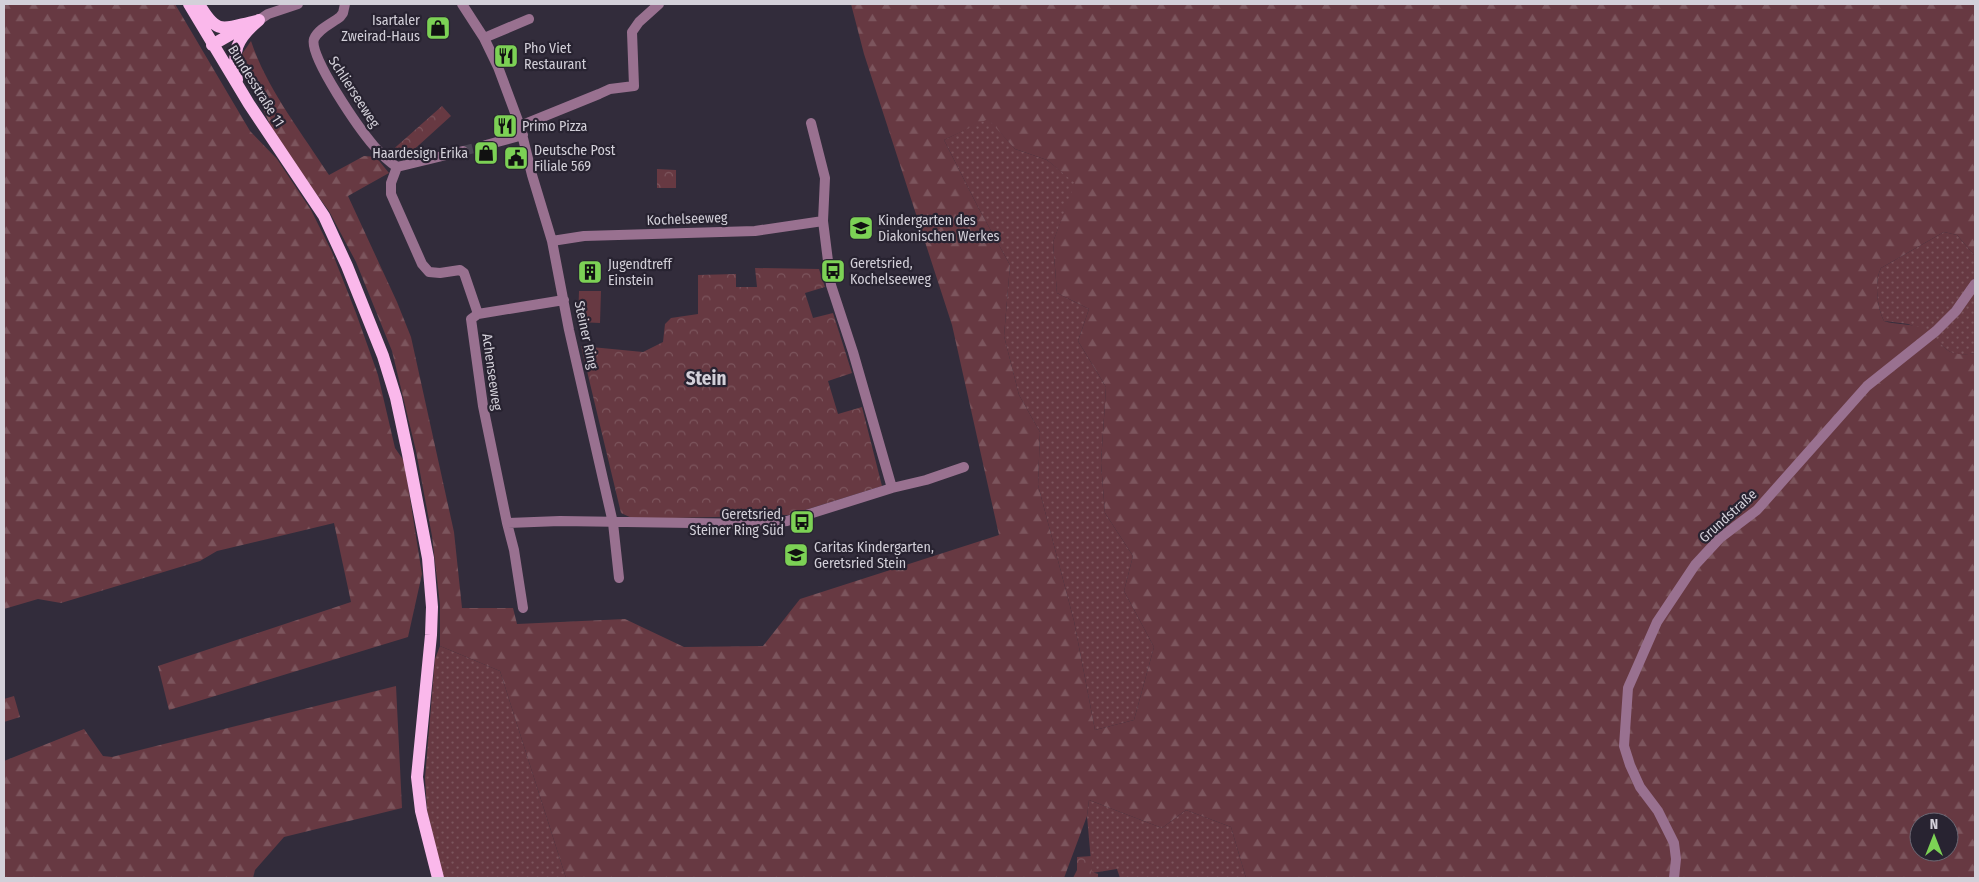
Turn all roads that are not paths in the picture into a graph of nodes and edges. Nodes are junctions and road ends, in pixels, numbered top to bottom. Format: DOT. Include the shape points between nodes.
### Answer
graph roads {
  1 [pos="189,4"];
  2 [pos="199,4"];
  3 [pos="298,4"];
  4 [pos="345,4"];
  5 [pos="462,4"];
  6 [pos="659,4"];
  7 [pos="529,19"];
  8 [pos="259,20"];
  9 [pos="484,38"];
  10 [pos="212,46"];
  11 [pos="238,85"];
  12 [pos="811,123"];
  13 [pos="522,130"];
  14 [pos="486,145"];
  15 [pos="463,151"];
  16 [pos="397,167"];
  17 [pos="822,221"];
  18 [pos="552,241"];
  19 [pos="1975,284"];
  20 [pos="564,300"];
  21 [pos="478,314"];
  22 [pos="964,467"];
  23 [pos="892,488"];
  24 [pos="613,522"];
  25 [pos="507,523"];
  26 [pos="619,578"];
  27 [pos="523,608"];
  28 [pos="438,878"];
  29 [pos="1674,878"];
  1 -- 10 [label="main road, Bundesstraße 11"];
  2 -- 8 [label="main road" via="213,25 218,27 233,27"];
  3 -- 8 [label="street"];
  4 -- 16 [label="street, Schlierseeweg" via="340,17 317,34 313,41 314,50 373,145"];
  5 -- 9 [label="street, Steiner Ring"];
  6 -- 13 [label="street" via="632,32 634,86 610,88"];
  7 -- 9 [label="street"];
  8 -- 10 [label="main road"];
  8 -- 11 [label="main road" via="238,44 234,62"];
  9 -- 13 [label="street, Steiner Ring"];
  10 -- 11 [label="main road, Bundesstraße 11"];
  11 -- 28 [label="main road, Bundesstraße 11" via="324,216 384,356 396,398 428,558 432,607 417,777 421,811"];
  12 -- 17 [label="street" via="825,178"];
  13 -- 14 [label="street"];
  13 -- 18 [label="street, Steiner Ring"];
  15 -- 16 [label="street"];
  16 -- 21 [label="street" via="391,194 422,264 429,272 460,270 464,273"];
  17 -- 18 [label="street, Kochelseeweg" via="755,231 584,236"];
  17 -- 23 [label="street" via="831,284"];
  18 -- 20 [label="street, Steiner Ring"];
  19 -- 29 [label="street, Grundstraße" via="1956,311 1936,330 1867,386 1757,510 1720,538 1690,572 1657,622 1628,688 1624,746 1640,787 1674,843"];
  20 -- 21 [label="street"];
  20 -- 24 [label="street, Steiner Ring"];
  21 -- 25 [label="street, Achenseeweg" via="471,319 482,397"];
  22 -- 23 [label="street"];
  23 -- 24 [label="street" via="787,521 759,524"];
  24 -- 25 [label="street"];
  24 -- 26 [label="street, Steiner Ring"];
  25 -- 27 [label="street, Achenseeweg"];
}
